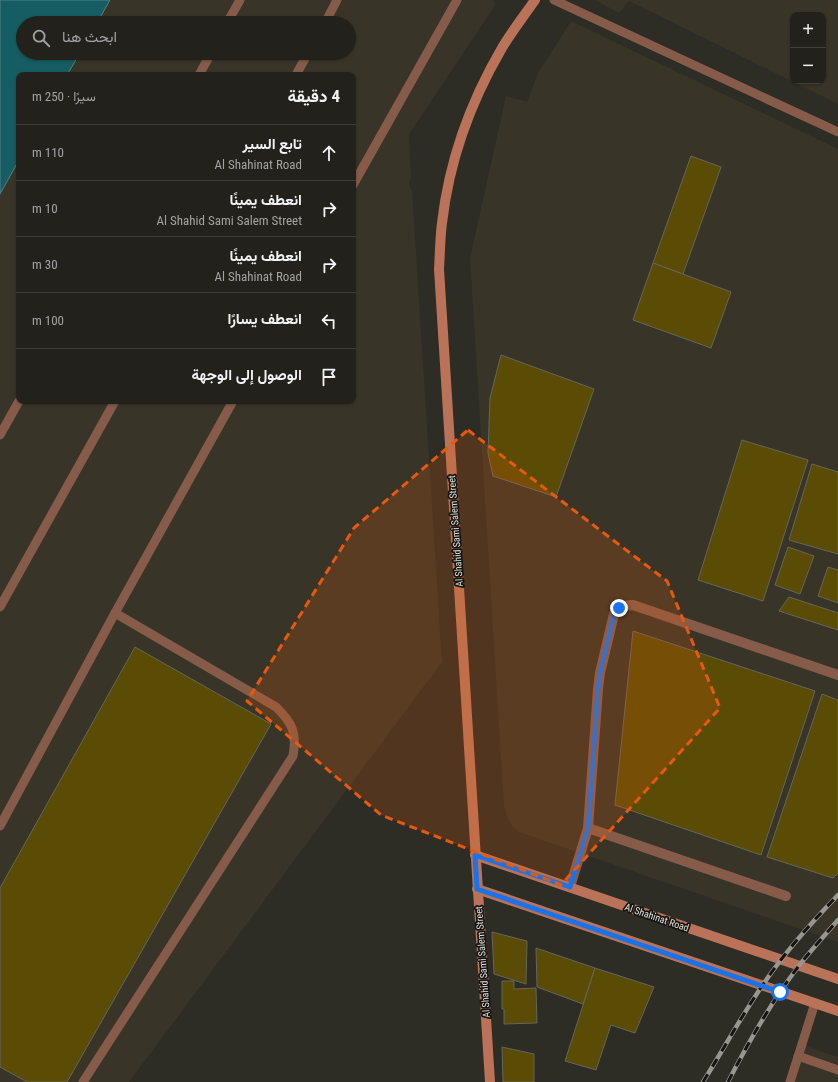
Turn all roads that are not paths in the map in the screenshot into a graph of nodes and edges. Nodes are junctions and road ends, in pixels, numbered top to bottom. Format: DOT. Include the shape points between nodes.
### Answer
graph roads {
  1 [pos="240,0"];
  2 [pos="337,0"];
  3 [pos="456,0"];
  4 [pos="535,0"];
  5 [pos="554,0"];
  6 [pos="231,16"];
  7 [pos="329,16"];
  8 [pos="207,60"];
  9 [pos="304,60"];
  10 [pos="201,72"];
  11 [pos="298,72"];
  12 [pos="838,132"];
  13 [pos="356,180"];
  14 [pos="17,404"];
  15 [pos="113,404"];
  16 [pos="231,404"];
  17 [pos="0,435"];
  18 [pos="0,607"];
  19 [pos="115,613"];
  20 [pos="838,675"];
  21 [pos="0,826"];
  22 [pos="588,828"];
  23 [pos="475,855"];
  24 [pos="570,887"];
  25 [pos="477,889"];
  26 [pos="786,896"];
  27 [pos="838,980"];
  28 [pos="815,1004"];
  29 [pos="838,1011"];
  30 [pos="798,1056"];
  31 [pos="838,1070"];
  32 [pos="83,1082"];
  33 [pos="490,1082"];
  34 [pos="790,1082"];
  1 -- 6 [label="lane"];
  2 -- 7 [label="lane"];
  3 -- 13 [label="lane"];
  4 -- 23 [label="main road, Al Shahid Sami Salem Street" via="502,47 480,88 450,176 441,230 439,269"];
  5 -- 12 [label="lane"];
  8 -- 10 [label="lane"];
  9 -- 11 [label="lane"];
  14 -- 17 [label="lane"];
  15 -- 18 [label="lane"];
  16 -- 19 [label="lane"];
  19 -- 21 [label="lane"];
  19 -- 32 [label="lane" via="276,707 286,716 293,729 295,742 292,756"];
  20 -- 22 [label="street" via="634,605 619,608 614,614 600,673"];
  22 -- 24 [label="street"];
  22 -- 26 [label="street"];
  23 -- 24 [label="main road, Al Shahinat Road"];
  23 -- 25 [label="main road, Al Shahid Sami Salem Street"];
  24 -- 27 [label="main road, Al Shahinat Road"];
  25 -- 28 [label="main road"];
  25 -- 33 [label="main road, Al Shahid Sami Salem Street"];
  28 -- 29 [label="main road"];
  28 -- 30 [label="lane"];
  30 -- 31 [label="lane"];
  30 -- 34 [label="lane"];
}
